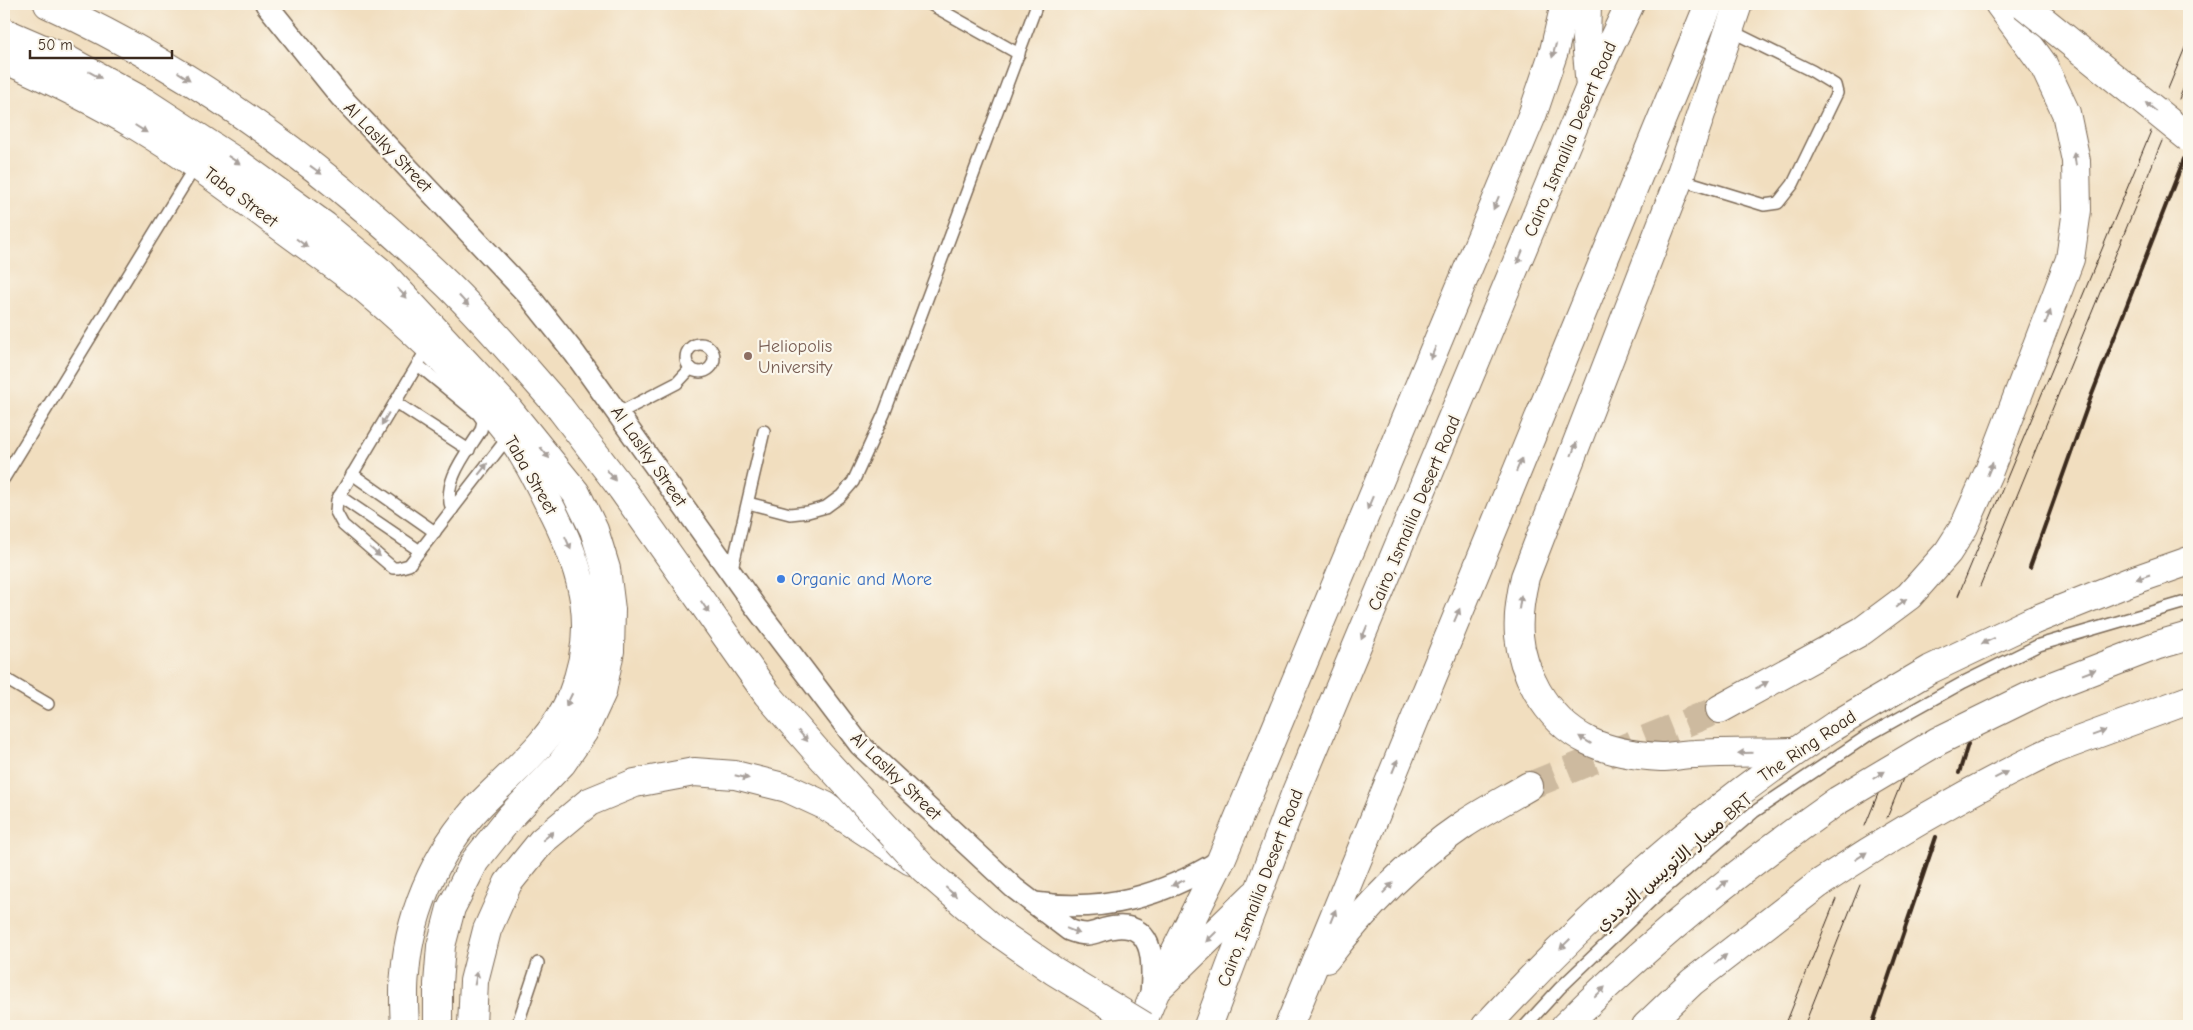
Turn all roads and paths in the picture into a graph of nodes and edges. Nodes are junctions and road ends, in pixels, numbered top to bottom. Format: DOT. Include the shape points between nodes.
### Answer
graph roads {
  1 [pos="48,4"];
  2 [pos="266,4"];
  3 [pos="930,4"];
  4 [pos="1037,4"];
  5 [pos="1565,4"];
  6 [pos="1587,4"];
  7 [pos="1630,4"];
  8 [pos="1709,4"];
  9 [pos="1738,4"];
  10 [pos="1999,4"];
  11 [pos="2023,4"];
  12 [pos="1729,30"];
  13 [pos="4,32"];
  14 [pos="1018,54"];
  15 [pos="4,59"];
  16 [pos="1590,87"];
  17 [pos="2189,138"];
  18 [pos="196,164"];
  19 [pos="1679,179"];
  20 [pos="373,281"];
  21 [pos="423,356"];
  22 [pos="691,368"];
  23 [pos="395,402"];
  24 [pos="619,413"];
  25 [pos="764,431"];
  26 [pos="509,435"];
  27 [pos="468,450"];
  28 [pos="4,454"];
  29 [pos="15,461"];
  30 [pos="352,474"];
  31 [pos="4,478"];
  32 [pos="339,496"];
  33 [pos="748,503"];
  34 [pos="452,510"];
  35 [pos="435,532"];
  36 [pos="420,551"];
  37 [pos="2189,561"];
  38 [pos="731,574"];
  39 [pos="2189,601"];
  40 [pos="2189,636"];
  41 [pos="4,678"];
  42 [pos="2189,700"];
  43 [pos="48,704"];
  44 [pos="1720,709"];
  45 [pos="1794,752"];
  46 [pos="1529,786"];
  47 [pos="1220,860"];
  48 [pos="924,869"];
  49 [pos="1259,890"];
  50 [pos="1034,903"];
  51 [pos="538,963"];
  52 [pos="1692,982"];
  53 [pos="1301,993"];
  54 [pos="1148,1011"];
  55 [pos="405,1026"];
  56 [pos="438,1026"];
  57 [pos="472,1026"];
  58 [pos="517,1026"];
  59 [pos="1208,1026"];
  60 [pos="1289,1026"];
  61 [pos="1486,1026"];
  62 [pos="1525,1026"];
  63 [pos="1566,1026"];
  64 [pos="1646,1026"];
  65 [pos="1667,1026"];
  1 -- 48 [label="main road, one-way, bridge" via="165,65 219,99 338,186 449,286 560,408 622,489 767,694"];
  2 -- 24 [label="street, Al Laslky Street" via="340,96 528,296"];
  3 -- 14 [label="lane"];
  4 -- 14 [label="lane"];
  5 -- 47 [label="main road, one-way" via="1534,113"];
  6 -- 16 [label="main road"];
  7 -- 16 [label="main road, Cairo, Ismailia Desert Road"];
  53 -- 8 [label="main road, one-way"];
  9 -- 12 [label="main road"];
  44 -- 10 [label="main road, one-way" via="1862,631 1909,596 1948,552 1964,528 1989,471 2070,259 2078,210 2076,161 2066,114 2043,64"];
  17 -- 11 [label="main road, one-way, bridge"];
  12 -- 19 [label="main road"];
  12 -- 19 [label="lane" via="1812,71 1835,85 1837,93 1793,184 1778,203 1764,205"];
  13 -- 20 [label="main road, one-way" via="64,58 146,103 238,163 317,220"];
  14 -- 33 [label="lane" via="884,414 853,482 826,507 808,512 790,514"];
  15 -- 18 [label="main road, Taba Street, one-way" via="136,126"];
  16 -- 49 [label="main road, Cairo, Ismailia Desert Road, one-way" via="1296,792"];
  18 -- 20 [label="main road, Taba Street, one-way"];
  18 -- 29 [label="lane"];
  45 -- 19 [label="main road, one-way" via="1661,757 1596,746 1570,730 1545,705 1520,655 1518,630 1525,577"];
  20 -- 21 [label="main road, Taba Street"];
  20 -- 56 [label="main road, one-way" via="505,404 576,493 594,530 606,569 612,610 610,651 602,692 584,731 562,763 510,817 474,861 451,908 441,946"];
  21 -- 23 [label="lane"];
  21 -- 26 [label="main road, Taba Street" via="479,398"];
  21 -- 27 [label="lane" via="481,417 483,426"];
  22 -- 24 [label="lane" via="677,383"];
  23 -- 27 [label="lane"];
  23 -- 30 [label="lane, one-way"];
  24 -- 38 [label="street, Al Laslky Street"];
  25 -- 33 [label="lane"];
  34 -- 26 [label="lane, one-way"];
  26 -- 55 [label="main road, Taba Street, one-way" via="570,545 582,580 587,619 584,658 572,695 554,730 526,762 487,797 455,835 430,878 413,925 404,975"];
  27 -- 34 [label="lane" via="450,484 448,500"];
  28 -- 29 [label="lane"];
  29 -- 31 [label="lane"];
  30 -- 32 [label="lane"];
  30 -- 35 [label="lane"];
  32 -- 36 [label="lane"];
  32 -- 36 [label="lane, one-way" via="336,512 343,525 393,568 408,565"];
  33 -- 38 [label="lane"];
  34 -- 35 [label="lane"];
  35 -- 36 [label="lane"];
  37 -- 45 [label="main road, The Ring Road, one-way, bridge" via="2032,621 1931,669"];
  38 -- 50 [label="street, Al Laslky Street" via="860,745"];
  39 -- 62 [label="lane, مسار الاتوبيس الترددي BRT" via="2039,645 1867,736 1754,812 1655,897"];
  63 -- 40 [label="main road, one-way, bridge" via="1696,906 1837,801 1938,740 2044,689"];
  41 -- 43 [label="lane"];
  52 -- 42 [label="main road, one-way, bridge" via="1820,883 1918,820 2053,750"];
  45 -- 61 [label="main road, The Ring Road, one-way" via="1641,874 1582,927"];
  53 -- 46 [label="main road, one-way" via="1347,930 1401,874 1462,826"];
  47 -- 50 [label="street, one-way" via="1174,885 1122,901 1078,907"];
  47 -- 54 [label="main road"];
  48 -- 54 [label="main road, one-way, bridge" via="992,928 1054,970"];
  57 -- 48 [label="main road, one-way, bridge" via="474,981 487,930 508,884 542,841 589,802 635,783 694,772 736,775 787,788 826,806"];
  49 -- 54 [label="main road, one-way"];
  49 -- 59 [label="main road, Cairo, Ismailia Desert Road"];
  50 -- 54 [label="street, Al Laslky Street, one-way" via="1068,930 1079,934 1117,927 1140,934 1152,954"];
  51 -- 58 [label="lane"];
  52 -- 64 [label="main road"];
  52 -- 65 [label="main road"];
  53 -- 60 [label="main road"];
}
